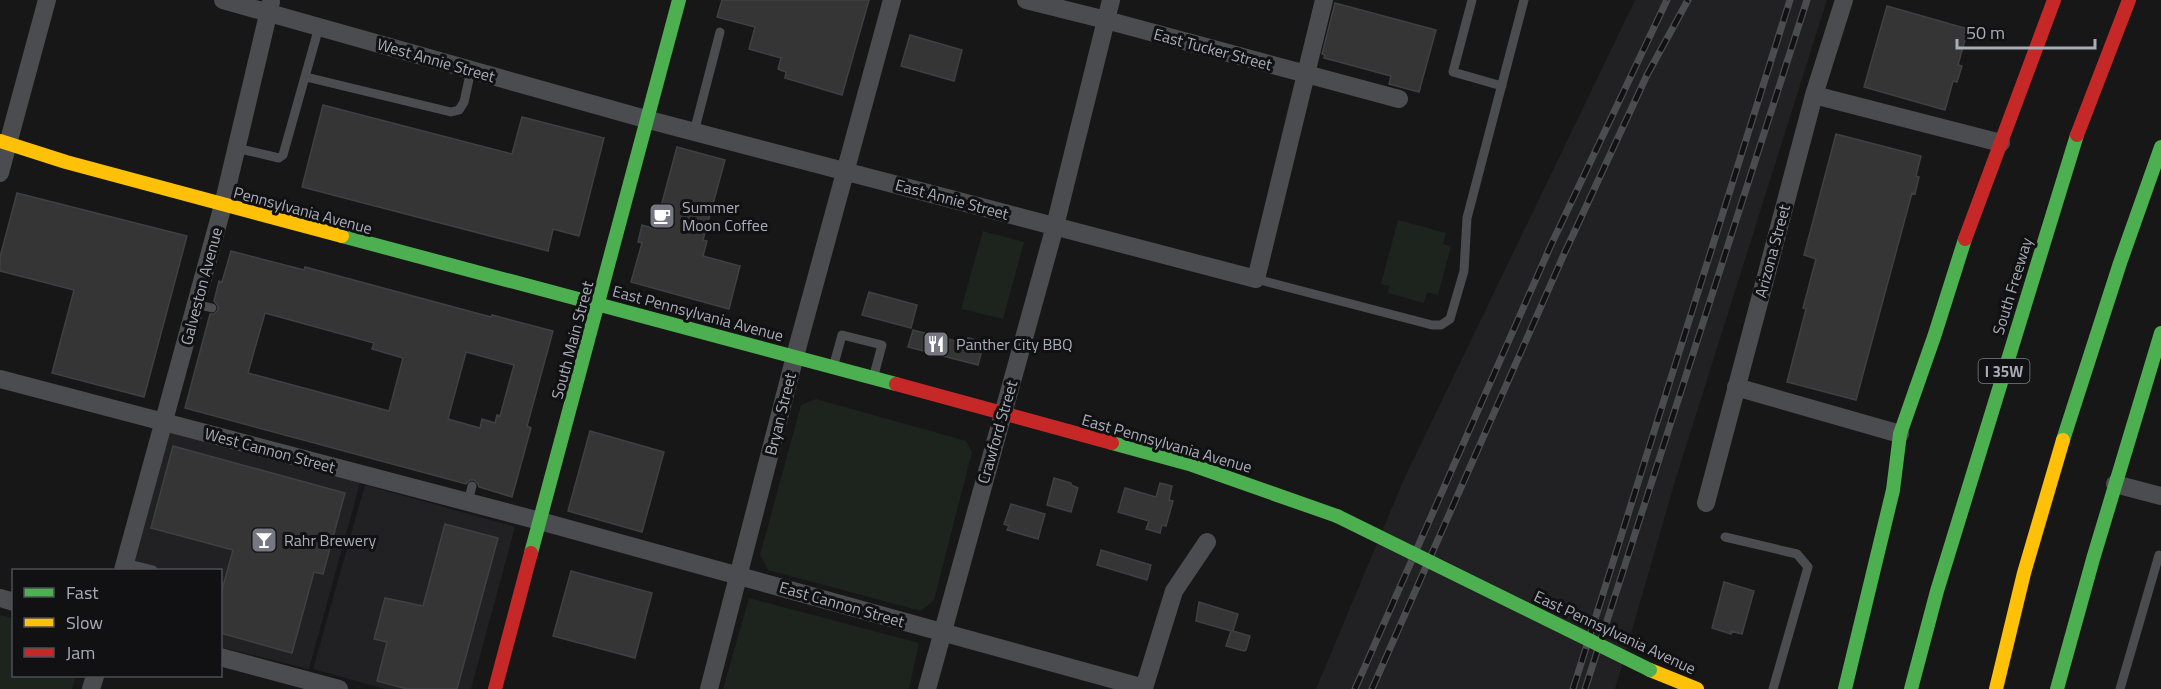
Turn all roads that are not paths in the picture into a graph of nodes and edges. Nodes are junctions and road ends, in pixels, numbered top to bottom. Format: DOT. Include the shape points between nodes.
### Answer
graph roads {
  1 [pos="47,0"];
  2 [pos="223,0"];
  3 [pos="679,0"];
  4 [pos="892,0"];
  5 [pos="1026,0"];
  6 [pos="1112,0"];
  7 [pos="1324,0"];
  8 [pos="1472,0"];
  9 [pos="1524,0"];
  10 [pos="1844,0"];
  11 [pos="2054,0"];
  12 [pos="2129,0"];
  13 [pos="269,6"];
  14 [pos="1106,20"];
  15 [pos="319,27"];
  16 [pos="720,32"];
  17 [pos="2100,35"];
  18 [pos="471,70"];
  19 [pos="1305,74"];
  20 [pos="306,77"];
  21 [pos="1502,86"];
  22 [pos="1814,94"];
  23 [pos="1399,99"];
  24 [pos="649,120"];
  25 [pos="694,132"];
  26 [pos="4,142"];
  27 [pos="2001,143"];
  28 [pos="2161,147"];
  29 [pos="236,148"];
  30 [pos="2071,150"];
  31 [pos="844,171"];
  32 [pos="0,173"];
  33 [pos="223,205"];
  34 [pos="1055,226"];
  35 [pos="2130,274"];
  36 [pos="1256,279"];
  37 [pos="599,304"];
  38 [pos="2161,333"];
  39 [pos="795,356"];
  40 [pos="833,366"];
  41 [pos="873,378"];
  42 [pos="0,379"];
  43 [pos="1736,387"];
  44 [pos="1003,413"];
  45 [pos="164,422"];
  46 [pos="1900,434"];
  47 [pos="2115,484"];
  48 [pos="2161,496"];
  49 [pos="1706,502"];
  50 [pos="540,521"];
  51 [pos="1725,537"];
  52 [pos="2034,538"];
  53 [pos="1207,542"];
  54 [pos="2159,555"];
  55 [pos="124,566"];
  56 [pos="146,569"];
  57 [pos="740,576"];
  58 [pos="942,632"];
  59 [pos="222,658"];
  60 [pos="1144,688"];
  61 [pos="339,689"];
  62 [pos="495,689"];
  63 [pos="709,689"];
  64 [pos="927,689"];
  65 [pos="1697,689"];
  66 [pos="1773,689"];
  67 [pos="1845,689"];
  68 [pos="1909,689"];
  69 [pos="1996,689"];
  70 [pos="2057,689"];
  71 [pos="2120,689"];
  1 -- 26 [label="street"];
  2 -- 13 [label="street, West Annie Street"];
  3 -- 24 [label="main road, South Main Street"];
  4 -- 31 [label="street, Bryan Street"];
  5 -- 14 [label="street, East Tucker Street"];
  6 -- 14 [label="street, Crawford Street"];
  7 -- 19 [label="street"];
  8 -- 21 [label="lane" via="1453,72"];
  9 -- 21 [label="lane"];
  10 -- 22 [label="street, Arizona Street"];
  11 -- 27 [label="main road"];
  12 -- 30 [label="main road, South Freeway / I 35W"];
  13 -- 15 [label="street, West Annie Street"];
  13 -- 29 [label="street, Galveston Avenue"];
  14 -- 19 [label="street, East Tucker Street"];
  14 -- 34 [label="street, Crawford Street"];
  15 -- 18 [label="street, West Annie Street"];
  15 -- 20 [label="lane"];
  16 -- 25 [label="lane"];
  17 -- 30 [label="main road"];
  18 -- 20 [label="lane" via="464,102 459,110 451,112"];
  18 -- 24 [label="street, West Annie Street"];
  19 -- 23 [label="street, East Tucker Street"];
  19 -- 36 [label="street"];
  20 -- 29 [label="lane" via="283,155 279,158"];
  21 -- 36 [label="lane" via="1467,218 1464,271 1450,319 1432,325"];
  22 -- 27 [label="street"];
  22 -- 43 [label="street, Arizona Street"];
  24 -- 25 [label="street, East Annie Street"];
  24 -- 37 [label="main road, South Main Street"];
  25 -- 31 [label="street, East Annie Street"];
  26 -- 32 [label="street"];
  26 -- 33 [label="main road, Pennsylvania Avenue"];
  27 -- 46 [label="main road" via="1960,251"];
  28 -- 52 [label="main road" via="2120,263"];
  29 -- 33 [label="street, Galveston Avenue"];
  30 -- 68 [label="main road, South Freeway / I 35W"];
  31 -- 34 [label="street, East Annie Street"];
  31 -- 39 [label="street, Bryan Street"];
  33 -- 37 [label="main road, Pennsylvania Avenue"];
  33 -- 45 [label="street, Galveston Avenue" via="204,306"];
  34 -- 36 [label="street, East Annie Street"];
  34 -- 44 [label="street, Crawford Street"];
  35 -- 52 [label="main road"];
  37 -- 39 [label="main road, East Pennsylvania Avenue"];
  37 -- 50 [label="main road, South Main Street"];
  38 -- 47 [label="main road"];
  39 -- 40 [label="main road, East Pennsylvania Avenue"];
  39 -- 57 [label="street, Bryan Street"];
  40 -- 41 [label="main road, East Pennsylvania Avenue"];
  40 -- 41 [label="lane" via="842,334 882,345"];
  41 -- 44 [label="main road, East Pennsylvania Avenue"];
  42 -- 45 [label="street, West Cannon Street"];
  43 -- 46 [label="street"];
  43 -- 49 [label="street, Arizona Street"];
  44 -- 58 [label="street, Crawford Street"];
  44 -- 65 [label="main road, East Pennsylvania Avenue, bridge" via="1188,464 1337,516 1650,670"];
  45 -- 50 [label="street, West Cannon Street" via="470,494"];
  45 -- 55 [label="street, Galveston Avenue"];
  46 -- 67 [label="main road" via="1893,490"];
  47 -- 48 [label="street"];
  47 -- 70 [label="main road"];
  50 -- 57 [label="street, East Cannon Street"];
  50 -- 62 [label="main road, South Main Street"];
  51 -- 66 [label="lane" via="1797,554 1808,567"];
  52 -- 69 [label="main road"];
  53 -- 60 [label="street" via="1174,591"];
  54 -- 71 [label="lane"];
  55 -- 56 [label="lane"];
  57 -- 58 [label="street, East Cannon Street"];
  57 -- 63 [label="street, Bryan Street"];
  58 -- 60 [label="street, East Cannon Street"];
  58 -- 64 [label="street, Crawford Street"];
  59 -- 61 [label="street"];
}
